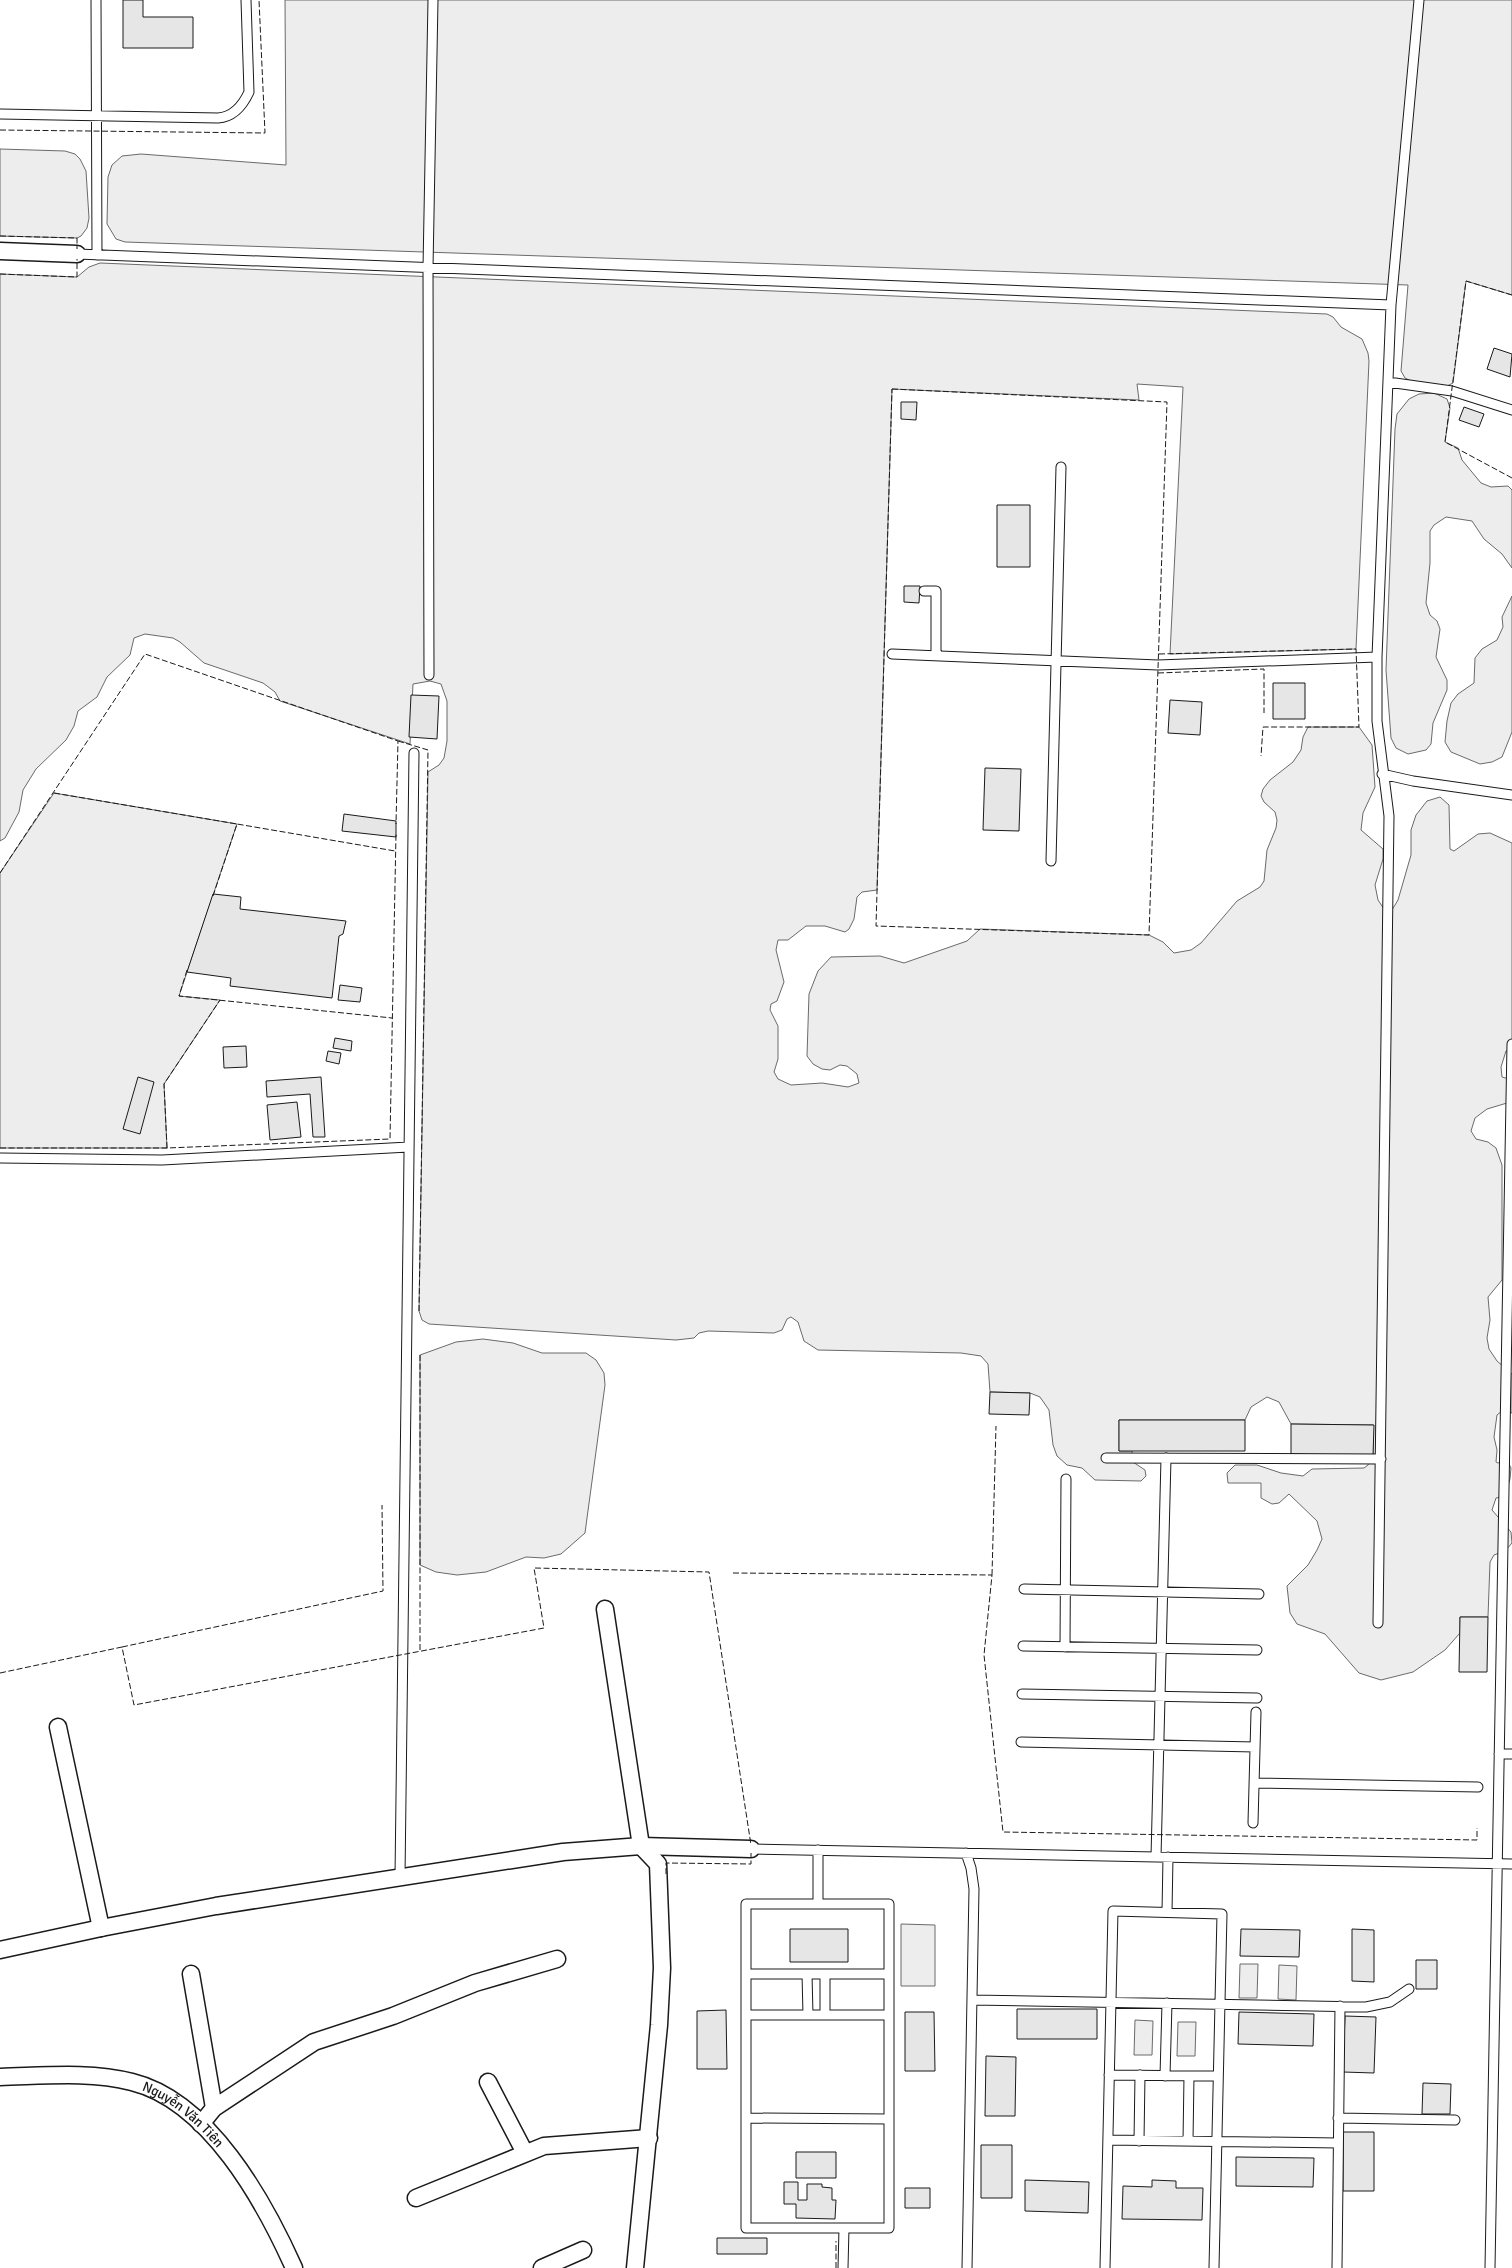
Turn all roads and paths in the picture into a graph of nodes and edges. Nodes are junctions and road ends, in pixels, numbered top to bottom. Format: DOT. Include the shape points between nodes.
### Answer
graph roads {
  1 [pos="96,0"];
  2 [pos="246,0"];
  3 [pos="433,0"];
  4 [pos="1419,0"];
  5 [pos="0,114"];
  6 [pos="96,116"];
  7 [pos="0,251"];
  8 [pos="77,254"];
  9 [pos="96,255"];
  10 [pos="428,268"];
  11 [pos="1391,305"];
  12 [pos="1388,382"];
  13 [pos="1512,410"];
  14 [pos="1061,467"];
  15 [pos="924,591"];
  16 [pos="892,654"];
  17 [pos="936,656"];
  18 [pos="1377,657"];
  19 [pos="1056,661"];
  20 [pos="429,675"];
  21 [pos="414,753"];
  22 [pos="1382,774"];
  23 [pos="1512,795"];
  24 [pos="1051,860"];
  25 [pos="1512,1044"];
  26 [pos="409,1147"];
  27 [pos="0,1158"];
  28 [pos="1106,1458"];
  29 [pos="1166,1458"];
  30 [pos="1380,1459"];
  31 [pos="1066,1479"];
  32 [pos="1507,1559"];
  33 [pos="1024,1589"];
  34 [pos="1066,1590"];
  35 [pos="1163,1592"];
  36 [pos="1259,1594"];
  37 [pos="605,1609"];
  38 [pos="1378,1623"];
  39 [pos="1023,1646"];
  40 [pos="1065,1647"];
  41 [pos="1161,1648"];
  42 [pos="1258,1650"];
  43 [pos="1022,1694"];
  44 [pos="1160,1696"];
  45 [pos="1256,1698"];
  46 [pos="1256,1712"];
  47 [pos="58,1727"];
  48 [pos="1021,1742"];
  49 [pos="1159,1745"];
  50 [pos="1255,1747"];
  51 [pos="1499,1754"];
  52 [pos="1512,1754"];
  53 [pos="1254,1783"];
  54 [pos="1478,1787"];
  55 [pos="1253,1823"];
  56 [pos="641,1846"];
  57 [pos="751,1849"];
  58 [pos="818,1850"];
  59 [pos="966,1853"];
  60 [pos="1156,1857"];
  61 [pos="1168,1857"];
  62 [pos="1497,1864"];
  63 [pos="1512,1864"];
  64 [pos="400,1877"];
  65 [pos="818,1904"];
  66 [pos="1167,1912"];
  67 [pos="101,1928"];
  68 [pos="0,1950"];
  69 [pos="557,1959"];
  70 [pos="191,1974"];
  71 [pos="746,1974"];
  72 [pos="807,1974"];
  73 [pos="825,1974"];
  74 [pos="889,1974"];
  75 [pos="1409,1989"];
  76 [pos="972,2000"];
  77 [pos="1111,2002"];
  78 [pos="1166,2003"];
  79 [pos="1220,2003"];
  80 [pos="1340,2006"];
  81 [pos="746,2015"];
  82 [pos="808,2015"];
  83 [pos="826,2015"];
  84 [pos="889,2015"];
  85 [pos="1109,2075"];
  86 [pos="1140,2075"];
  87 [pos="1165,2076"];
  88 [pos="1189,2076"];
  89 [pos="1218,2076"];
  90 [pos="0,2077"];
  91 [pos="488,2082"];
  92 [pos="214,2108"];
  93 [pos="746,2118"];
  94 [pos="1338,2118"];
  95 [pos="889,2119"];
  96 [pos="1455,2120"];
  97 [pos="201,2124"];
  98 [pos="649,2138"];
  99 [pos="1108,2140"];
  100 [pos="1139,2141"];
  101 [pos="1188,2141"];
  102 [pos="1217,2141"];
  103 [pos="1338,2143"];
  104 [pos="525,2153"];
  105 [pos="416,2198"];
  106 [pos="844,2228"];
  107 [pos="583,2250"];
  108 [pos="294,2268"];
  109 [pos="542,2268"];
  110 [pos="635,2268"];
  111 [pos="843,2268"];
  112 [pos="967,2268"];
  113 [pos="1104,2268"];
  114 [pos="1214,2268"];
  115 [pos="1337,2268"];
  116 [pos="1490,2268"];
  1 -- 6 [label="lane"];
  2 -- 6 [label="lane" via="249,92 236,110 218,118"];
  3 -- 10 [label="lane"];
  4 -- 11 [label="lane"];
  5 -- 6 [label="lane"];
  6 -- 9 [label="lane"];
  7 -- 8 [label="street"];
  8 -- 9 [label="lane"];
  9 -- 10 [label="lane"];
  10 -- 11 [label="lane"];
  10 -- 20 [label="lane"];
  11 -- 12 [label="lane"];
  12 -- 13 [label="lane" via="1452,391"];
  12 -- 18 [label="lane"];
  14 -- 19 [label="lane"];
  15 -- 17 [label="lane" via="936,591"];
  16 -- 17 [label="lane"];
  17 -- 19 [label="lane"];
  18 -- 19 [label="lane" via="1158,665"];
  18 -- 22 [label="lane" via="1377,721"];
  19 -- 24 [label="lane"];
  21 -- 26 [label="lane"];
  22 -- 23 [label="lane"];
  22 -- 30 [label="lane" via="1389,832"];
  25 -- 32 [label="lane"];
  26 -- 27 [label="lane" via="178,1160"];
  26 -- 64 [label="lane"];
  28 -- 29 [label="lane"];
  29 -- 30 [label="lane"];
  29 -- 35 [label="lane"];
  30 -- 38 [label="lane"];
  31 -- 34 [label="lane"];
  32 -- 51 [label="lane"];
  33 -- 34 [label="lane"];
  34 -- 35 [label="lane"];
  34 -- 40 [label="lane"];
  35 -- 36 [label="lane"];
  35 -- 41 [label="lane"];
  37 -- 56 [label="street"];
  39 -- 40 [label="lane"];
  40 -- 41 [label="lane"];
  41 -- 42 [label="lane"];
  41 -- 44 [label="lane"];
  43 -- 44 [label="lane"];
  44 -- 45 [label="lane"];
  44 -- 49 [label="lane"];
  46 -- 50 [label="lane"];
  47 -- 67 [label="street"];
  48 -- 49 [label="lane"];
  49 -- 50 [label="lane"];
  49 -- 60 [label="lane"];
  50 -- 53 [label="lane"];
  51 -- 52 [label="lane"];
  51 -- 62 [label="lane"];
  53 -- 54 [label="lane"];
  53 -- 55 [label="lane"];
  56 -- 57 [label="street"];
  56 -- 64 [label="street" via="563,1852"];
  56 -- 98 [label="street" via="658,1864 662,1968"];
  57 -- 58 [label="lane"];
  58 -- 59 [label="lane"];
  58 -- 65 [label="lane"];
  59 -- 60 [label="lane"];
  59 -- 76 [label="lane" via="974,1889"];
  60 -- 61 [label="lane"];
  61 -- 62 [label="lane"];
  61 -- 66 [label="lane"];
  62 -- 63 [label="lane"];
  62 -- 116 [label="lane"];
  64 -- 67 [label="street"];
  65 -- 71 [label="lane" via="746,1904"];
  65 -- 74 [label="lane" via="889,1904"];
  66 -- 77 [label="lane" via="1113,1911"];
  66 -- 79 [label="lane" via="1222,1914"];
  67 -- 68 [label="street"];
  69 -- 92 [label="street" via="475,1983 393,2016 314,2042"];
  70 -- 92 [label="street"];
  71 -- 72 [label="lane"];
  71 -- 81 [label="lane"];
  72 -- 73 [label="lane"];
  72 -- 82 [label="lane"];
  73 -- 74 [label="lane"];
  73 -- 83 [label="lane"];
  74 -- 84 [label="lane"];
  75 -- 80 [label="lane" via="1378,2006"];
  76 -- 77 [label="lane"];
  76 -- 112 [label="lane"];
  77 -- 78 [label="lane"];
  77 -- 85 [label="lane"];
  78 -- 79 [label="lane"];
  78 -- 87 [label="lane"];
  79 -- 80 [label="lane"];
  79 -- 89 [label="lane"];
  80 -- 94 [label="lane"];
  81 -- 82 [label="lane"];
  81 -- 93 [label="lane"];
  82 -- 83 [label="lane"];
  83 -- 84 [label="lane"];
  84 -- 95 [label="lane"];
  85 -- 86 [label="lane"];
  85 -- 99 [label="lane"];
  86 -- 87 [label="lane"];
  86 -- 100 [label="lane"];
  87 -- 88 [label="lane"];
  88 -- 89 [label="lane"];
  88 -- 101 [label="lane"];
  89 -- 102 [label="lane"];
  90 -- 97 [label="street, Nguyễn Văn Tiên" via="98,2076 134,2082 181,2105"];
  91 -- 104 [label="street"];
  92 -- 97 [label="street"];
  93 -- 95 [label="lane"];
  93 -- 106 [label="lane" via="746,2228"];
  94 -- 96 [label="lane"];
  94 -- 103 [label="lane"];
  95 -- 106 [label="lane" via="889,2228"];
  97 -- 108 [label="street, Nguyễn Văn Tiên" via="240,2170"];
  98 -- 104 [label="street" via="544,2146"];
  98 -- 110 [label="street"];
  99 -- 100 [label="lane"];
  99 -- 113 [label="lane"];
  100 -- 101 [label="lane"];
  101 -- 102 [label="lane"];
  102 -- 103 [label="lane"];
  102 -- 114 [label="lane"];
  103 -- 115 [label="lane"];
  104 -- 105 [label="street"];
  106 -- 111 [label="lane"];
  107 -- 109 [label="street"];
}
